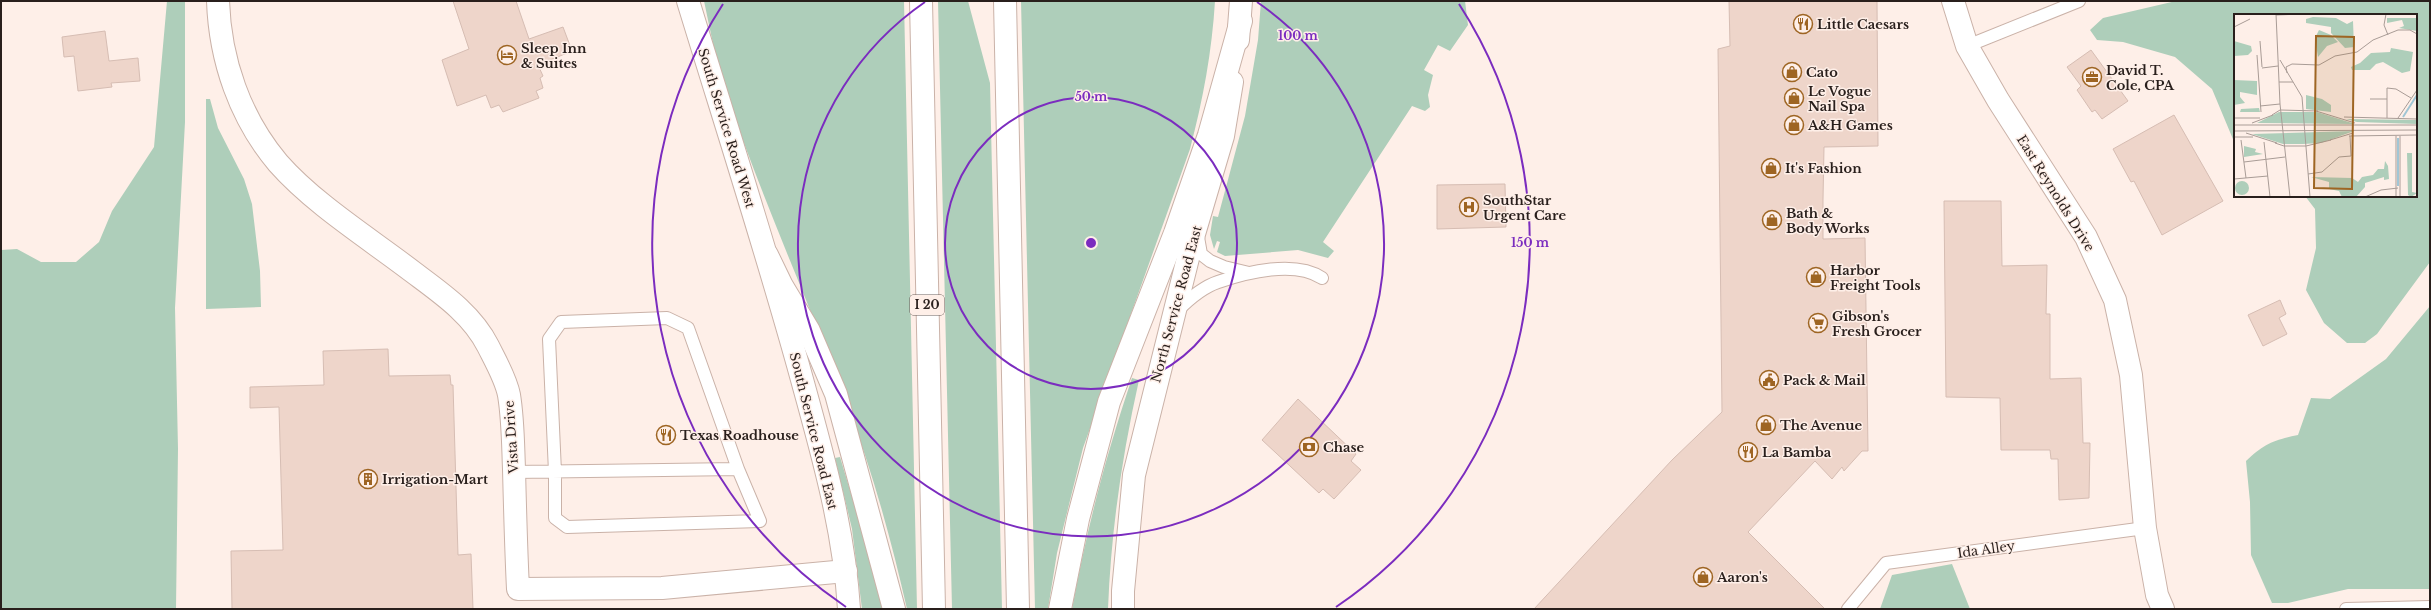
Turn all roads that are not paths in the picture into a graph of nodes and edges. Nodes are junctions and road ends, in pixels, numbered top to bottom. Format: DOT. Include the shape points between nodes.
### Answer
graph roads {
  1 [pos="218,1"];
  2 [pos="688,1"];
  3 [pos="921,1"];
  4 [pos="1005,1"];
  5 [pos="1953,1"];
  6 [pos="2079,1"];
  7 [pos="1241,11"];
  8 [pos="1967,46"];
  9 [pos="1197,224"];
  10 [pos="767,255"];
  11 [pos="1251,274"];
  12 [pos="1322,278"];
  13 [pos="1173,315"];
  14 [pos="738,469"];
  15 [pos="514,472"];
  16 [pos="555,472"];
  17 [pos="2145,528"];
  18 [pos="846,572"];
  19 [pos="2430,607"];
  20 [pos="849,609"];
  21 [pos="894,609"];
  22 [pos="934,609"];
  23 [pos="1018,609"];
  24 [pos="1060,609"];
  25 [pos="1123,609"];
  26 [pos="1848,609"];
  27 [pos="2163,609"];
  28 [pos="2346,609"];
  1 -- 15 [label="main road, Vista Drive" via="219,27 227,66 239,100 256,132 278,163 307,191 468,317 487,344 508,392"];
  2 -- 10 [label="main road, South Service Road West"];
  3 -- 22 [label="main road, I 20"];
  4 -- 23 [label="main road"];
  5 -- 8 [label="main road, East Reynolds Drive"];
  6 -- 8 [label="lane"];
  7 -- 9 [label="main road, North Service Road East" via="1224,136"];
  7 -- 24 [label="main road" via="1209,135 1175,233 1109,402 1078,519"];
  8 -- 17 [label="main road, East Reynolds Drive" via="1998,100 2086,237 2115,300 2131,375"];
  9 -- 11 [label="lane" via="1201,254 1224,267"];
  9 -- 13 [label="main road, North Service Road East"];
  10 -- 18 [label="main road, South Service Road East" via="824,459"];
  10 -- 21 [label="main road" via="809,331 836,394"];
  11 -- 12 [label="lane" via="1291,269 1307,271"];
  11 -- 13 [label="lane" via="1218,282 1202,290"];
  13 -- 25 [label="main road, North Service Road East" via="1134,475"];
  14 -- 16 [label="lane"];
  14 -- 16 [label="lane" via="760,521 567,526 555,518"];
  14 -- 16 [label="lane" via="688,328 667,318 561,322 549,339"];
  15 -- 16 [label="lane"];
  15 -- 18 [label="main road, Vista Drive" via="518,589 662,588"];
  17 -- 26 [label="lane, Ida Alley" via="1886,564"];
  17 -- 27 [label="main road, East Reynolds Drive"];
  18 -- 20 [label="main road, South Service Road East"];
  19 -- 28 [label="lane"];
}
